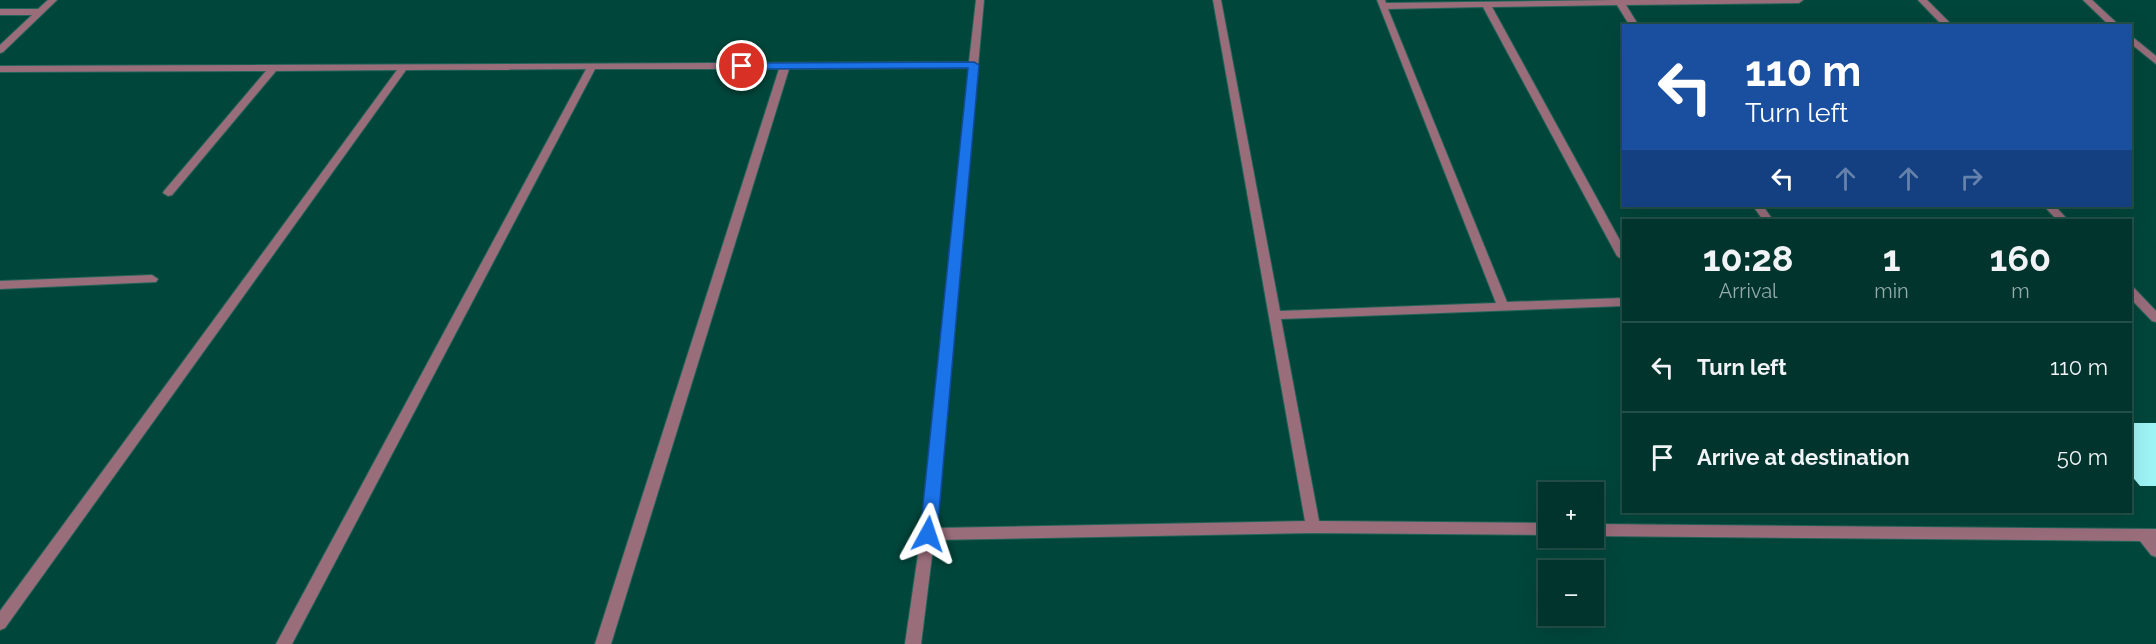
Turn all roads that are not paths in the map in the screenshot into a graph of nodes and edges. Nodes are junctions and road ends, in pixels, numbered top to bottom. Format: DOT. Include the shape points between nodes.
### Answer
graph roads {
  1 [pos="53,0"];
  2 [pos="980,0"];
  3 [pos="1217,0"];
  4 [pos="1799,0"];
  5 [pos="1922,0"];
  6 [pos="2087,0"];
  7 [pos="1619,1"];
  8 [pos="1382,3"];
  9 [pos="1486,5"];
  10 [pos="0,12"];
  11 [pos="41,12"];
  12 [pos="1634,24"];
  13 [pos="1946,24"];
  14 [pos="2114,24"];
  15 [pos="2132,40"];
  16 [pos="0,50"];
  17 [pos="2156,60"];
  18 [pos="974,65"];
  19 [pos="784,66"];
  20 [pos="592,67"];
  21 [pos="403,68"];
  22 [pos="0,69"];
  23 [pos="272,69"];
  24 [pos="168,193"];
  25 [pos="2050,207"];
  26 [pos="2062,219"];
  27 [pos="1622,254"];
  28 [pos="152,279"];
  29 [pos="0,285"];
  30 [pos="2132,293"];
  31 [pos="1622,302"];
  32 [pos="1503,306"];
  33 [pos="1274,315"];
  34 [pos="2156,318"];
  35 [pos="1313,527"];
  36 [pos="1538,529"];
  37 [pos="1604,530"];
  38 [pos="928,534"];
  39 [pos="2150,535"];
  40 [pos="2156,551"];
  41 [pos="0,623"];
  42 [pos="284,644"];
  43 [pos="603,644"];
  44 [pos="913,644"];
  1 -- 11 [label="street"];
  2 -- 18 [label="street"];
  3 -- 33 [label="street"];
  4 -- 7 [label="street"];
  5 -- 13 [label="street"];
  6 -- 14 [label="street"];
  7 -- 9 [label="street"];
  7 -- 12 [label="street"];
  8 -- 9 [label="street"];
  8 -- 32 [label="street"];
  9 -- 27 [label="street"];
  10 -- 11 [label="street"];
  11 -- 16 [label="street"];
  15 -- 17 [label="street"];
  18 -- 19 [label="street"];
  18 -- 38 [label="street"];
  19 -- 20 [label="street"];
  19 -- 43 [label="street"];
  20 -- 21 [label="street"];
  20 -- 42 [label="street"];
  21 -- 23 [label="street"];
  21 -- 41 [label="street"];
  22 -- 23 [label="street"];
  23 -- 24 [label="street"];
  25 -- 26 [label="street"];
  28 -- 29 [label="street"];
  30 -- 34 [label="street"];
  31 -- 32 [label="street"];
  32 -- 33 [label="street"];
  33 -- 35 [label="street"];
  35 -- 36 [label="street"];
  35 -- 38 [label="street"];
  37 -- 39 [label="street"];
  38 -- 44 [label="street"];
  39 -- 40 [label="street"];
}
